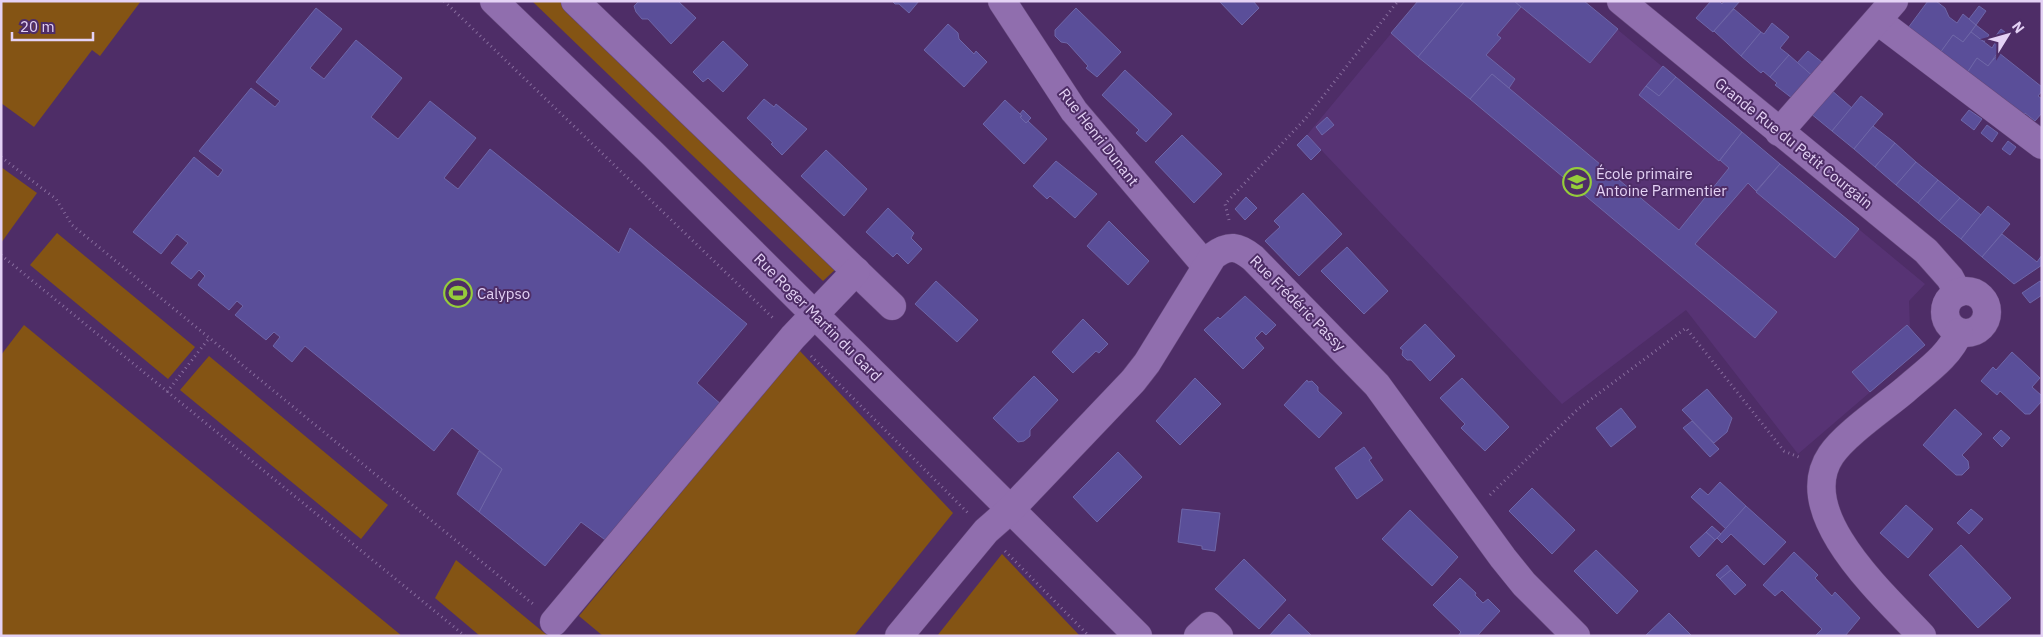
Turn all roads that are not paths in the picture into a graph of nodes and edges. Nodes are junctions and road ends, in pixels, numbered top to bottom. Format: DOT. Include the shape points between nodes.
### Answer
graph roads {
  1 [pos="494,1"];
  2 [pos="575,1"];
  3 [pos="1002,1"];
  4 [pos="1621,1"];
  5 [pos="1886,11"];
  6 [pos="1780,132"];
  7 [pos="2042,145"];
  8 [pos="1206,266"];
  9 [pos="856,271"];
  10 [pos="892,306"];
  11 [pos="814,313"];
  12 [pos="1011,509"];
  13 [pos="554,622"];
  14 [pos="899,636"];
  15 [pos="1138,636"];
  16 [pos="1198,636"];
  17 [pos="1219,636"];
  18 [pos="1576,636"];
  19 [pos="1922,636"];
  1 -- 11 [label="street, Rue Roger Martin du Gard"];
  2 -- 9 [label="street"];
  3 -- 8 [label="street, Rue Henri Dunant" via="1074,111"];
  4 -- 6 [label="street, Grande Rue du Petit Courgain"];
  5 -- 6 [label="street"];
  5 -- 7 [label="street"];
  6 -- 19 [label="street, Grande Rue du Petit Courgain" via="1926,251 1958,293 1945,309 1948,323 1959,332 1956,341 1926,372 1842,442 1824,468 1822,481 1823,504 1842,542 1864,573"];
  8 -- 12 [label="street, Rue Frédéric Passy" via="1133,380"];
  8 -- 18 [label="street, Rue Frédéric Passy" via="1220,250 1236,247 1253,258 1377,385 1524,584"];
  9 -- 10 [label="street"];
  9 -- 11 [label="street"];
  11 -- 12 [label="street, Rue Roger Martin du Gard"];
  11 -- 13 [label="street"];
  12 -- 14 [label="street, Rue Frédéric Passy" via="986,531"];
  12 -- 15 [label="street, Rue Roger Martin du Gard"];
  16 -- 17 [label="street" via="1209,626"];
}
